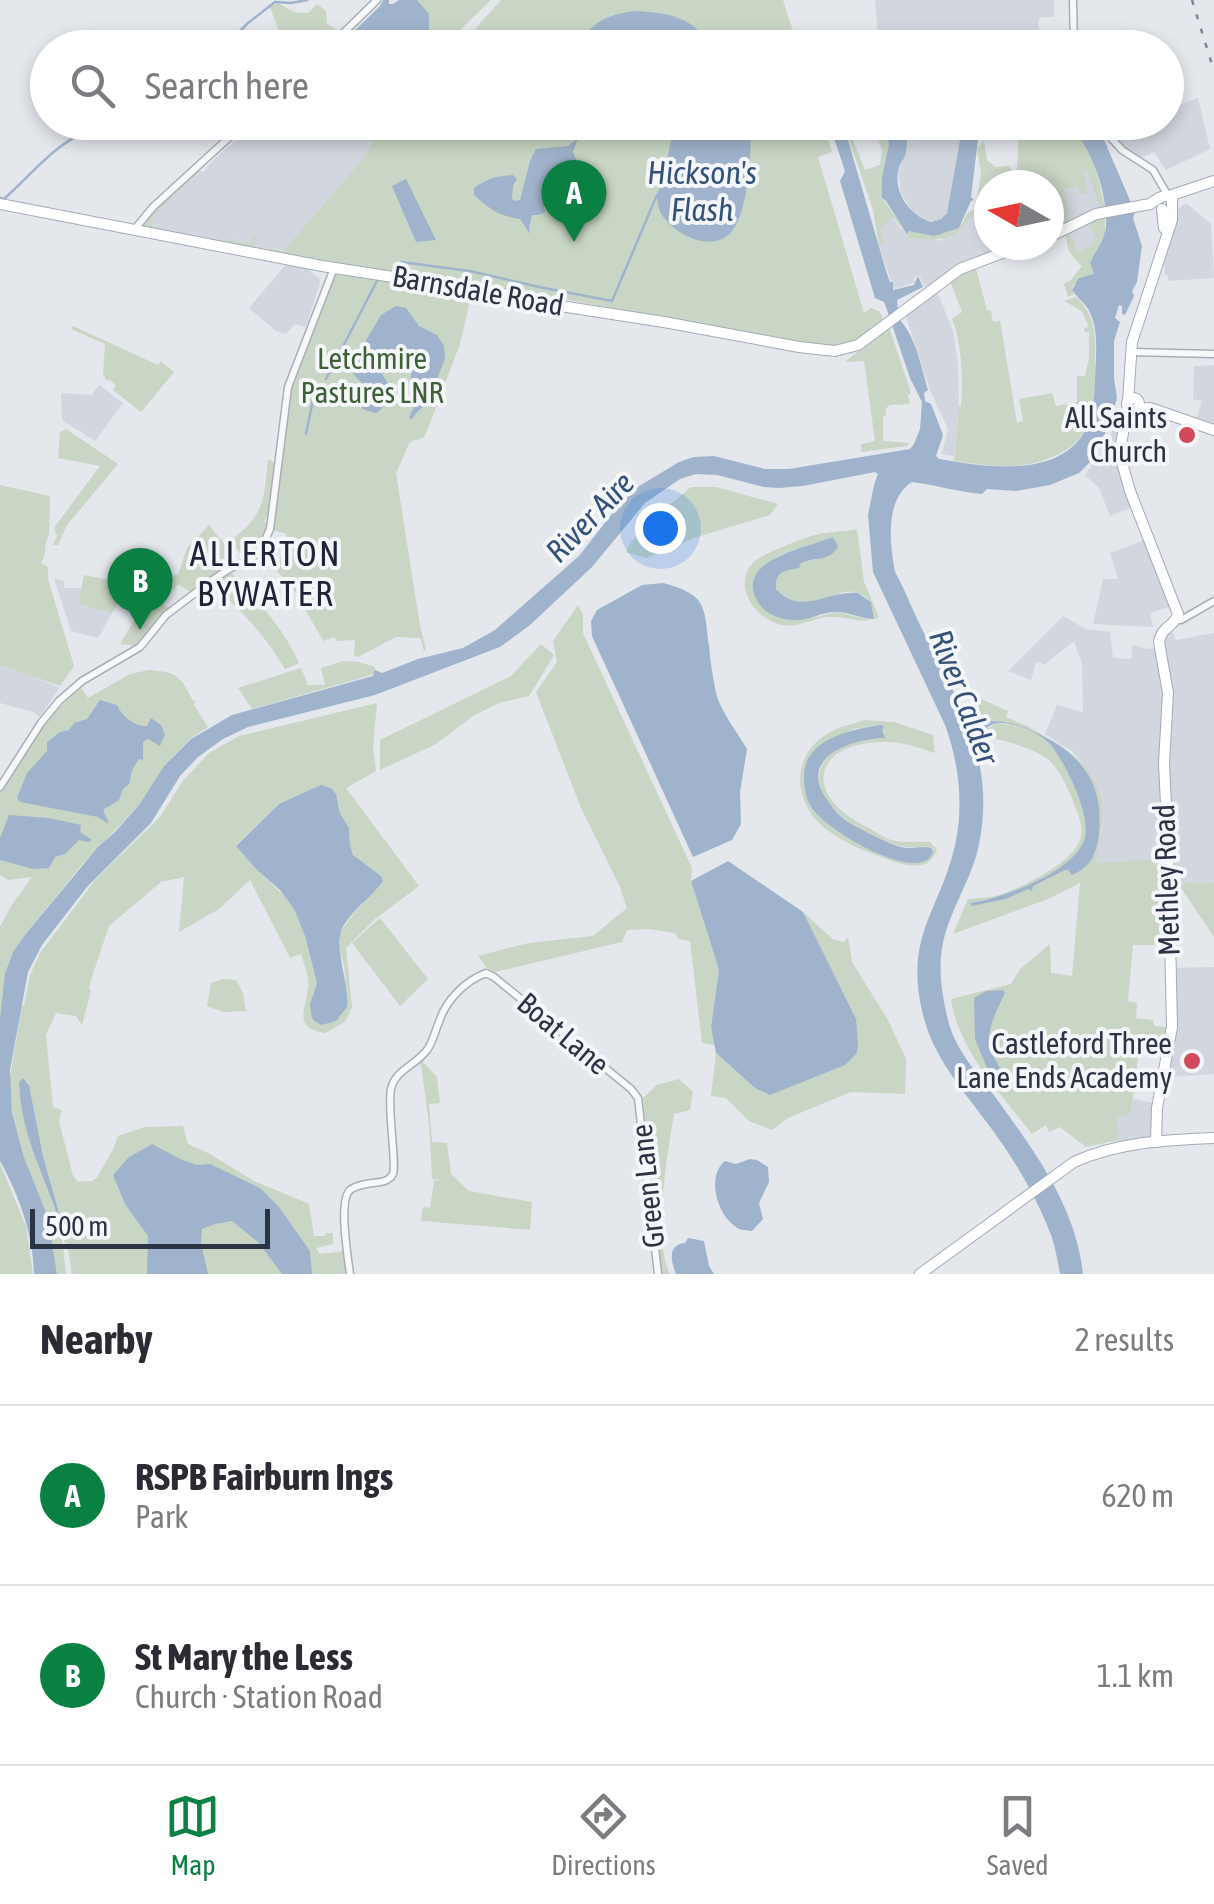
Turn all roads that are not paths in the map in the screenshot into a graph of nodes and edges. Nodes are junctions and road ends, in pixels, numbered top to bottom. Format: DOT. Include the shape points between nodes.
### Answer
graph roads {
  1 [pos="377,0"];
  2 [pos="1073,0"];
  3 [pos="346,30"];
  4 [pos="1074,30"];
  5 [pos="227,140"];
  6 [pos="1114,140"];
  7 [pos="1214,183"];
  8 [pos="1164,202"];
  9 [pos="0,204"];
  10 [pos="1064,230"];
  11 [pos="133,232"];
  12 [pos="980,260"];
  13 [pos="334,268"];
  14 [pos="1131,352"];
  15 [pos="1214,354"];
  16 [pos="1132,404"];
  17 [pos="1214,430"];
  18 [pos="1214,601"];
  19 [pos="1177,619"];
  20 [pos="0,787"];
  21 [pos="638,1098"];
  22 [pos="1214,1138"];
  23 [pos="1156,1142"];
  24 [pos="350,1274"];
  25 [pos="658,1274"];
  26 [pos="920,1274"];
  1 -- 3 [label="street"];
  2 -- 4 [label="street"];
  5 -- 11 [label="street"];
  6 -- 8 [label="street" via="1153,170"];
  7 -- 8 [label="main road"];
  8 -- 10 [label="main road" via="1096,214"];
  8 -- 14 [label="main road" via="1172,220"];
  9 -- 11 [label="main road, Barnsdale Road"];
  11 -- 13 [label="main road, Barnsdale Road"];
  12 -- 13 [label="main road, Barnsdale Road" via="840,351"];
  13 -- 20 [label="street" via="288,387 266,541 252,558 166,615 145,643 82,681 41,722"];
  14 -- 15 [label="street"];
  14 -- 16 [label="main road"];
  16 -- 17 [label="main road"];
  16 -- 19 [label="main road" via="1121,459"];
  18 -- 19 [label="street"];
  19 -- 23 [label="main road, Methley Road" via="1159,642 1168,692 1172,1027"];
  21 -- 24 [label="street, Boat Lane" via="486,973 454,996 427,1050 394,1080 393,1174 345,1198"];
  21 -- 25 [label="street, Green Lane"];
  22 -- 23 [label="main road"];
  23 -- 26 [label="main road" via="1090,1154"];
}
